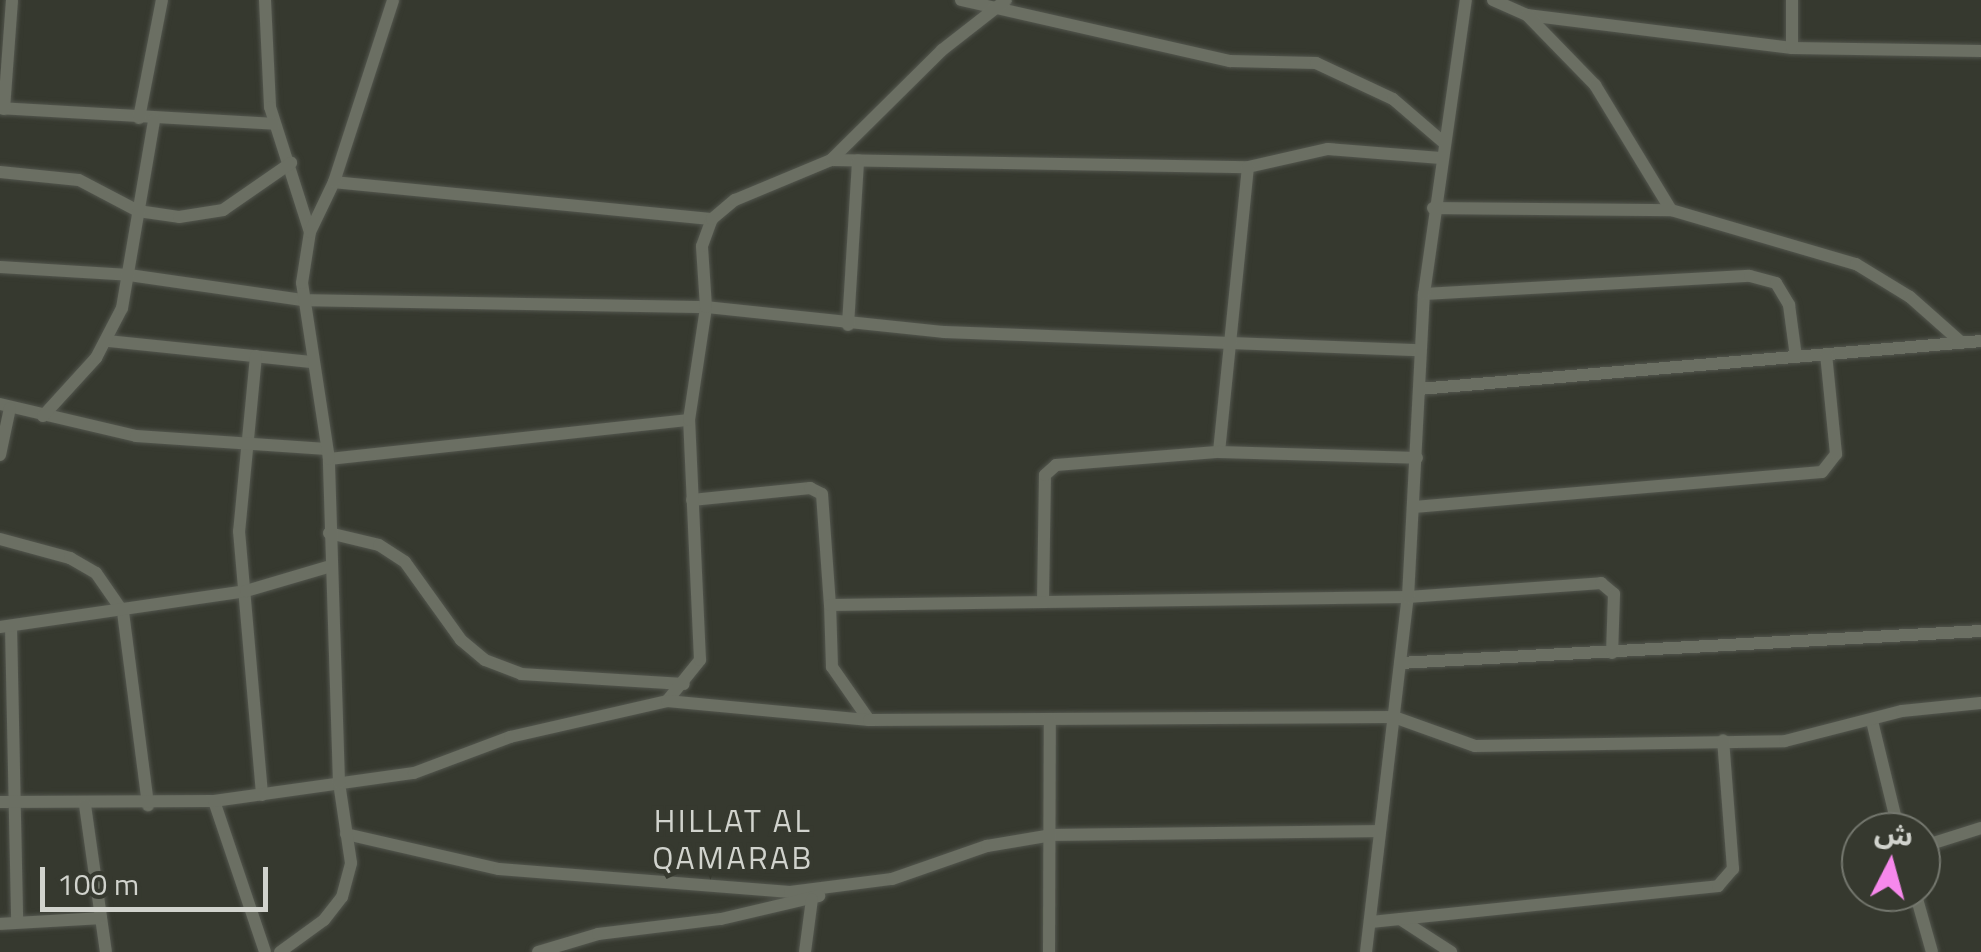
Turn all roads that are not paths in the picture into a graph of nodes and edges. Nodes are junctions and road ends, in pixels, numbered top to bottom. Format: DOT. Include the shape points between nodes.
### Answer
graph roads {
  1 [pos="12,0"];
  2 [pos="162,0"];
  3 [pos="266,0"];
  4 [pos="393,0"];
  5 [pos="961,0"];
  6 [pos="1466,0"];
  7 [pos="1493,0"];
  8 [pos="1792,0"];
  9 [pos="1002,3"];
  10 [pos="1526,15"];
  11 [pos="1792,48"];
  12 [pos="1981,51"];
  13 [pos="2,109"];
  14 [pos="139,118"];
  15 [pos="154,120"];
  16 [pos="274,124"];
  17 [pos="1443,142"];
  18 [pos="1441,158"];
  19 [pos="830,160"];
  20 [pos="858,160"];
  21 [pos="291,164"];
  22 [pos="1248,167"];
  23 [pos="0,172"];
  24 [pos="334,182"];
  25 [pos="1433,208"];
  26 [pos="1671,210"];
  27 [pos="138,211"];
  28 [pos="712,219"];
  29 [pos="310,232"];
  30 [pos="0,267"];
  31 [pos="129,275"];
  32 [pos="1424,294"];
  33 [pos="302,300"];
  34 [pos="706,307"];
  35 [pos="848,325"];
  36 [pos="108,340"];
  37 [pos="1981,341"];
  38 [pos="1962,342"];
  39 [pos="1233,344"];
  40 [pos="1420,350"];
  41 [pos="1826,354"];
  42 [pos="256,356"];
  43 [pos="1796,357"];
  44 [pos="310,362"];
  45 [pos="1419,389"];
  46 [pos="5,406"];
  47 [pos="43,416"];
  48 [pos="689,420"];
  49 [pos="246,444"];
  50 [pos="1219,452"];
  51 [pos="328,454"];
  52 [pos="0,455"];
  53 [pos="1418,458"];
  54 [pos="692,500"];
  55 [pos="1414,507"];
  56 [pos="330,534"];
  57 [pos="0,539"];
  58 [pos="331,566"];
  59 [pos="246,591"];
  60 [pos="1408,597"];
  61 [pos="1042,601"];
  62 [pos="830,606"];
  63 [pos="123,612"];
  64 [pos="6,626"];
  65 [pos="1981,631"];
  66 [pos="1612,653"];
  67 [pos="1400,664"];
  68 [pos="684,684"];
  69 [pos="667,701"];
  70 [pos="1981,703"];
  71 [pos="1394,717"];
  72 [pos="1050,719"];
  73 [pos="868,720"];
  74 [pos="1872,721"];
  75 [pos="1723,740"];
  76 [pos="340,782"];
  77 [pos="262,795"];
  78 [pos="214,801"];
  79 [pos="0,802"];
  80 [pos="18,802"];
  81 [pos="86,805"];
  82 [pos="148,806"];
  83 [pos="1894,812"];
  84 [pos="1981,828"];
  85 [pos="1380,831"];
  86 [pos="346,834"];
  87 [pos="1052,835"];
  88 [pos="1941,841"];
  89 [pos="829,892"];
  90 [pos="812,899"];
  91 [pos="1921,912"];
  92 [pos="101,918"];
  93 [pos="1400,919"];
  94 [pos="17,922"];
  95 [pos="1370,922"];
  96 [pos="0,924"];
  97 [pos="106,952"];
  98 [pos="265,952"];
  99 [pos="280,952"];
  100 [pos="538,952"];
  101 [pos="805,952"];
  102 [pos="1048,952"];
  103 [pos="1366,952"];
  104 [pos="1450,952"];
  105 [pos="1932,952"];
  1 -- 13 [label="street"];
  2 -- 14 [label="street"];
  3 -- 16 [label="street"];
  4 -- 24 [label="street"];
  5 -- 9 [label="street"];
  6 -- 17 [label="street"];
  7 -- 10 [label="street"];
  8 -- 11 [label="street"];
  9 -- 17 [label="street" via="1230,61 1316,64 1393,98"];
  9 -- 19 [label="street" via="942,50"];
  10 -- 11 [label="street"];
  10 -- 26 [label="street" via="1595,85"];
  11 -- 12 [label="street"];
  13 -- 14 [label="street"];
  14 -- 15 [label="street"];
  15 -- 16 [label="street"];
  15 -- 27 [label="street"];
  16 -- 21 [label="street"];
  17 -- 18 [label="street"];
  18 -- 22 [label="street" via="1328,149"];
  18 -- 25 [label="street"];
  19 -- 20 [label="street"];
  19 -- 28 [label="street" via="736,200"];
  20 -- 22 [label="street"];
  20 -- 35 [label="street"];
  21 -- 27 [label="street" via="223,210 178,217"];
  21 -- 29 [label="street"];
  22 -- 39 [label="street"];
  23 -- 27 [label="street" via="79,180"];
  24 -- 28 [label="street"];
  24 -- 29 [label="street"];
  25 -- 26 [label="street"];
  25 -- 32 [label="street"];
  26 -- 38 [label="street" via="1856,264 1910,297"];
  27 -- 31 [label="street"];
  28 -- 34 [label="street" via="702,246"];
  29 -- 33 [label="street"];
  30 -- 31 [label="street"];
  31 -- 33 [label="street"];
  31 -- 36 [label="street"];
  32 -- 40 [label="street"];
  32 -- 43 [label="street" via="1750,276 1776,283 1790,305"];
  33 -- 34 [label="street"];
  33 -- 44 [label="street"];
  34 -- 35 [label="street"];
  34 -- 48 [label="street"];
  35 -- 39 [label="street"];
  36 -- 42 [label="street"];
  36 -- 47 [label="street"];
  37 -- 38 [label="street"];
  38 -- 41 [label="street"];
  39 -- 40 [label="street"];
  39 -- 50 [label="street"];
  40 -- 45 [label="street"];
  41 -- 43 [label="street"];
  41 -- 55 [label="street" via="1836,454 1822,472"];
  42 -- 44 [label="street"];
  42 -- 49 [label="street"];
  43 -- 45 [label="street"];
  44 -- 51 [label="street"];
  45 -- 53 [label="street"];
  46 -- 47 [label="street"];
  46 -- 52 [label="street"];
  47 -- 49 [label="street" via="136,436"];
  48 -- 51 [label="street"];
  48 -- 54 [label="street"];
  49 -- 51 [label="street"];
  49 -- 59 [label="street" via="239,531"];
  50 -- 53 [label="street"];
  50 -- 61 [label="street" via="1049,469"];
  51 -- 56 [label="street"];
  53 -- 55 [label="street"];
  54 -- 62 [label="street" via="810,488 822,494"];
  54 -- 68 [label="street" via="702,630 700,660"];
  55 -- 60 [label="street"];
  56 -- 58 [label="street"];
  56 -- 68 [label="street" via="379,544 405,562 461,640 485,660 521,674"];
  57 -- 63 [label="street" via="70,558 96,573"];
  58 -- 59 [label="street"];
  58 -- 76 [label="street"];
  59 -- 63 [label="street"];
  59 -- 77 [label="street"];
  60 -- 61 [label="street"];
  60 -- 66 [label="street" via="1602,583 1614,594"];
  60 -- 67 [label="street"];
  61 -- 62 [label="street"];
  62 -- 73 [label="street" via="832,667"];
  63 -- 64 [label="street"];
  63 -- 82 [label="street"];
  64 -- 80 [label="street"];
  65 -- 66 [label="street"];
  66 -- 67 [label="street"];
  67 -- 71 [label="street"];
  68 -- 69 [label="street"];
  69 -- 73 [label="street"];
  69 -- 76 [label="street" via="510,737 414,772"];
  70 -- 74 [label="street"];
  71 -- 72 [label="street"];
  71 -- 75 [label="street" via="1476,746"];
  71 -- 85 [label="street"];
  72 -- 73 [label="street"];
  72 -- 87 [label="street"];
  74 -- 75 [label="street" via="1785,741"];
  74 -- 83 [label="street"];
  75 -- 93 [label="street" via="1733,868 1718,886"];
  76 -- 77 [label="street"];
  76 -- 86 [label="street"];
  77 -- 78 [label="street"];
  78 -- 82 [label="street"];
  78 -- 98 [label="street"];
  79 -- 80 [label="street"];
  80 -- 81 [label="street"];
  80 -- 94 [label="street"];
  81 -- 82 [label="street"];
  81 -- 92 [label="street"];
  84 -- 88 [label="street"];
  85 -- 87 [label="street"];
  85 -- 95 [label="street"];
  86 -- 89 [label="street" via="499,868"];
  86 -- 99 [label="street" via="350,862 342,896 324,920"];
  87 -- 89 [label="street"];
  87 -- 102 [label="street"];
  89 -- 90 [label="street"];
  90 -- 100 [label="street" via="721,919 598,934"];
  90 -- 101 [label="street"];
  91 -- 105 [label="street"];
  92 -- 94 [label="street"];
  92 -- 97 [label="street"];
  93 -- 95 [label="street"];
  93 -- 104 [label="street"];
  94 -- 96 [label="street"];
  95 -- 103 [label="street"];
}
